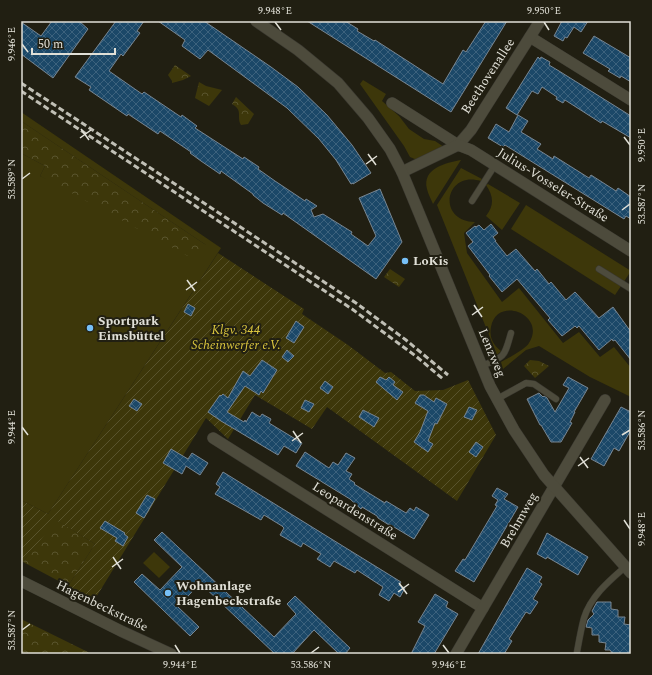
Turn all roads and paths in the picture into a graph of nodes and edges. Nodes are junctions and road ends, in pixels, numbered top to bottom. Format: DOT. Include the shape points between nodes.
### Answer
graph roads {
  1 [pos="256,21"];
  2 [pos="540,21"];
  3 [pos="530,36"];
  4 [pos="631,100"];
  5 [pos="392,103"];
  6 [pos="458,145"];
  7 [pos="495,165"];
  8 [pos="402,172"];
  9 [pos="472,201"];
  10 [pos="631,251"];
  11 [pos="599,269"];
  12 [pos="631,289"];
  13 [pos="511,333"];
  14 [pos="482,366"];
  15 [pos="497,399"];
  16 [pos="556,399"];
  17 [pos="605,400"];
  18 [pos="212,438"];
  19 [pos="554,487"];
  20 [pos="628,570"];
  21 [pos="21,581"];
  22 [pos="484,608"];
  23 [pos="577,652"];
  24 [pos="171,654"];
  25 [pos="456,654"];
  1 -- 8 [label="street, Lenzweg" via="338,83 368,118 390,149"];
  2 -- 3 [label="street, Beethovenallee"];
  3 -- 4 [label="street"];
  3 -- 6 [label="street, Beethovenallee" via="471,130"];
  5 -- 6 [label="street, Julius-Vosseler-Straße"];
  6 -- 7 [label="street, Julius-Vosseler-Straße"];
  6 -- 8 [label="street"];
  7 -- 9 [label="lane"];
  7 -- 10 [label="street, Julius-Vosseler-Straße"];
  8 -- 14 [label="street, Lenzweg"];
  11 -- 12 [label="lane"];
  13 -- 14 [label="lane" via="506,353"];
  14 -- 15 [label="street, Lenzweg"];
  15 -- 16 [label="lane" via="526,383 534,384"];
  15 -- 19 [label="street, Lenzweg" via="537,466"];
  17 -- 19 [label="street, Brehmweg"];
  18 -- 22 [label="street, Leopardenstraße"];
  19 -- 20 [label="street, Lenzweg"];
  19 -- 22 [label="street, Brehmweg"];
  20 -- 23 [label="lane" via="612,578 590,604"];
  21 -- 24 [label="street, Hagenbeckstraße"];
  22 -- 25 [label="street, Brehmweg"];
}
